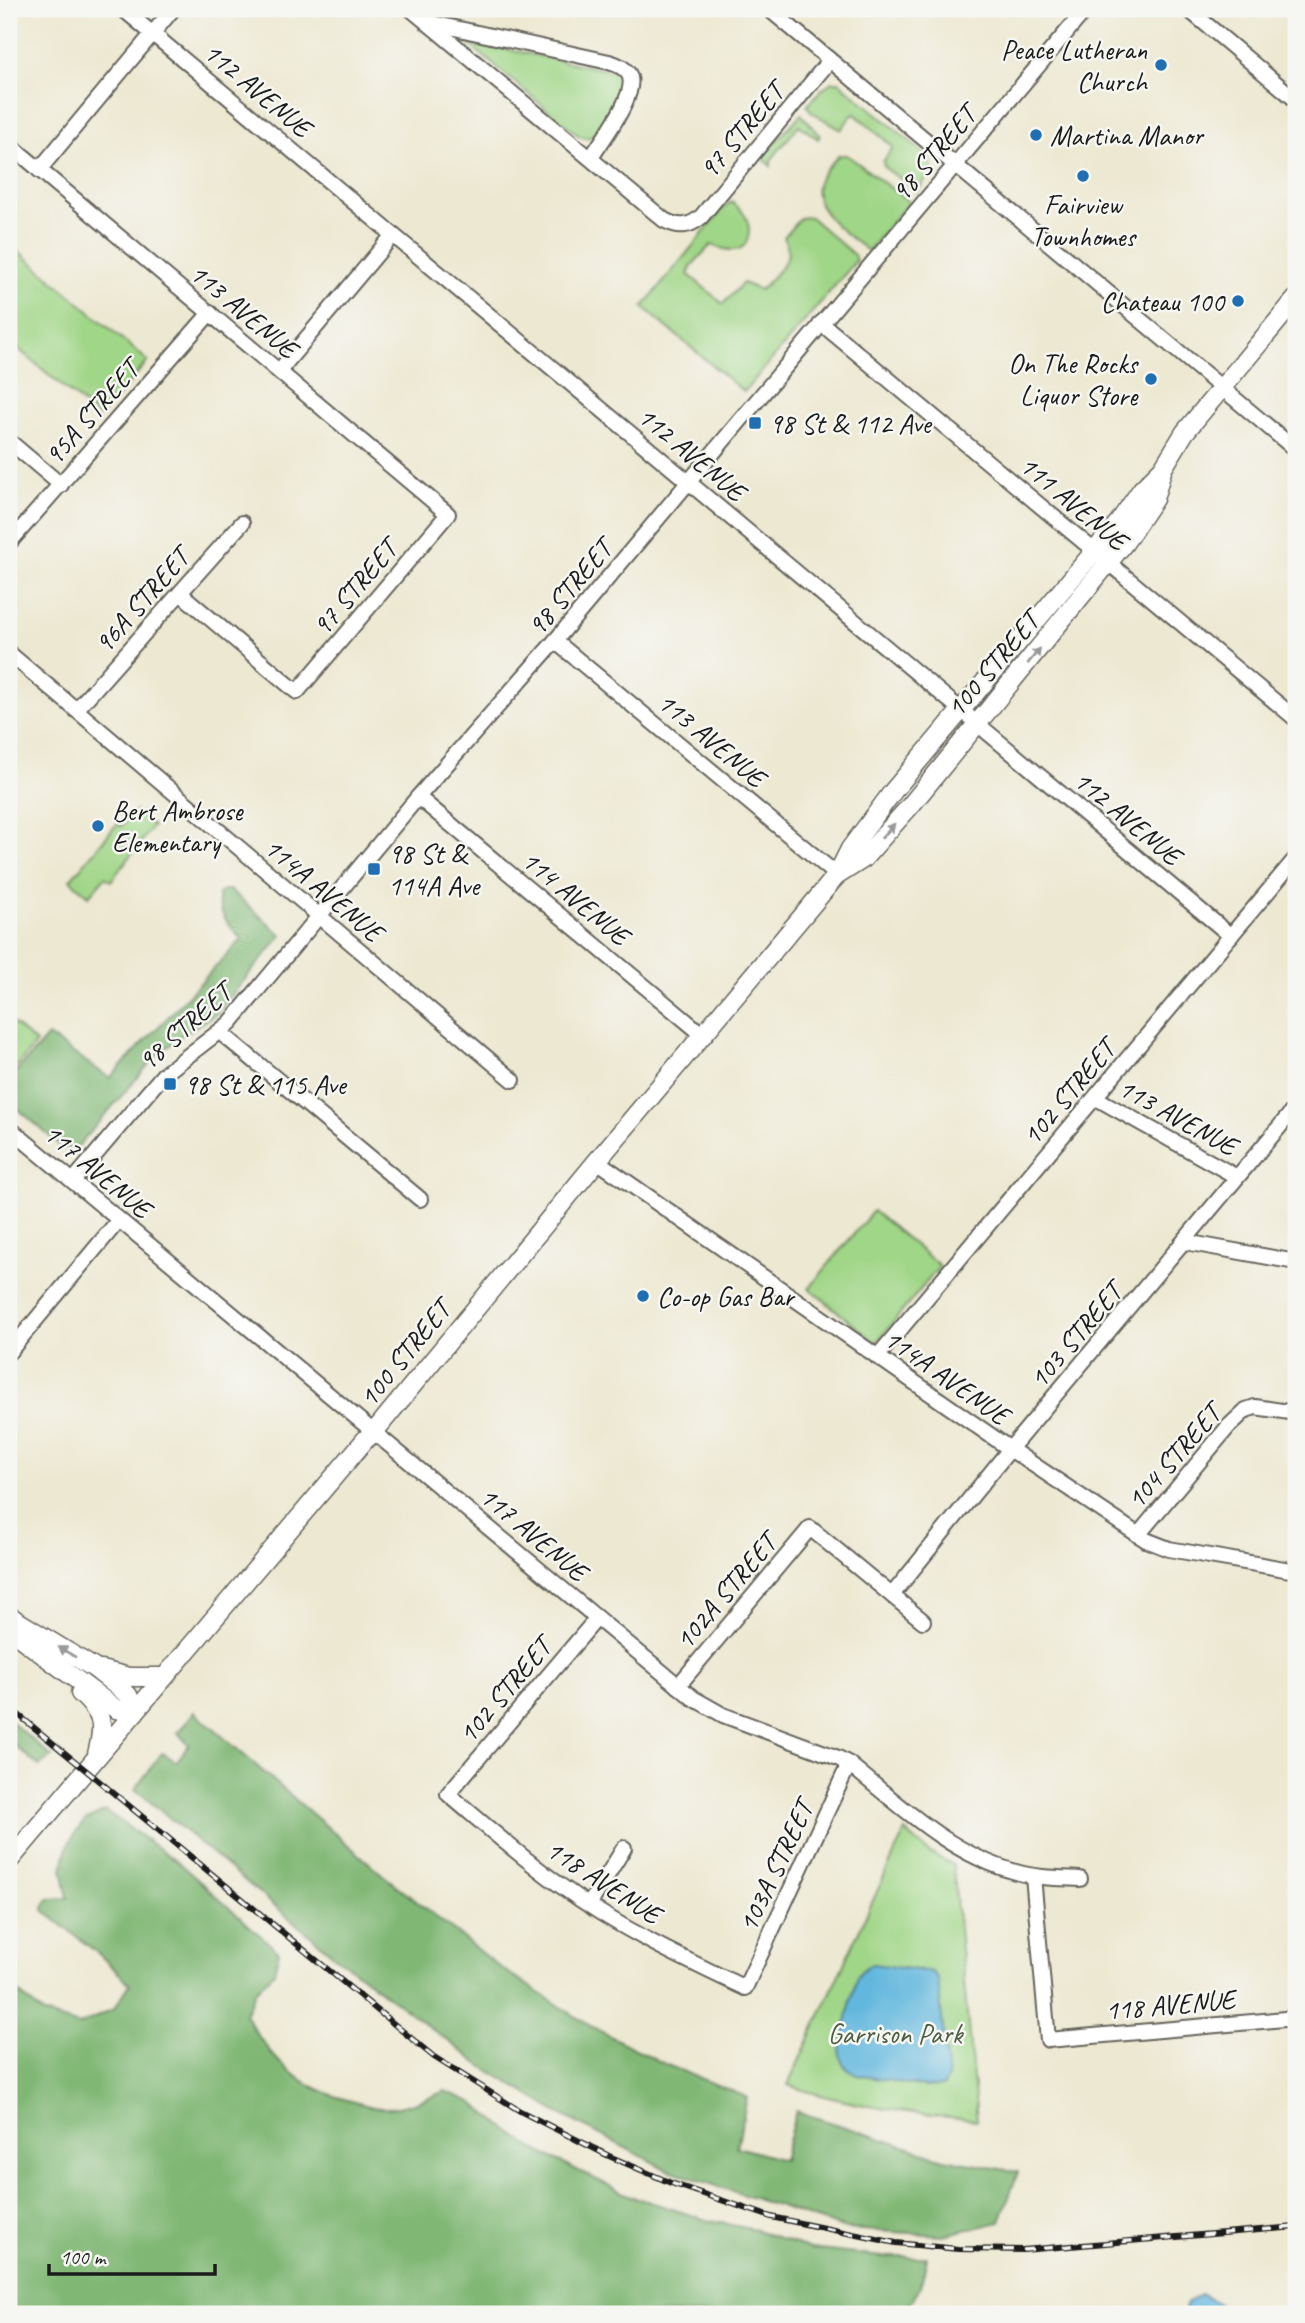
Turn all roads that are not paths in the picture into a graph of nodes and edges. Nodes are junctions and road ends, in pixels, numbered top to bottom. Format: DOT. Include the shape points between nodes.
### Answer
graph roads {
  1 [pos="123,9"];
  2 [pos="173,9"];
  3 [pos="411,9"];
  4 [pos="768,9"];
  5 [pos="1086,9"];
  6 [pos="1188,9"];
  7 [pos="427,22"];
  8 [pos="153,34"];
  9 [pos="830,60"];
  10 [pos="1296,100"];
  11 [pos="9,144"];
  12 [pos="591,158"];
  13 [pos="956,165"];
  14 [pos="39,170"];
  15 [pos="393,234"];
  16 [pos="1296,299"];
  17 [pos="210,313"];
  18 [pos="821,323"];
  19 [pos="279,371"];
  20 [pos="1222,388"];
  21 [pos="9,441"];
  22 [pos="1296,450"];
  23 [pos="689,483"];
  24 [pos="61,485"];
  25 [pos="448,513"];
  26 [pos="242,523"];
  27 [pos="9,544"];
  28 [pos="1101,557"];
  29 [pos="180,593"];
  30 [pos="555,641"];
  31 [pos="10,657"];
  32 [pos="76,710"];
  33 [pos="962,711"];
  34 [pos="1296,719"];
  35 [pos="978,724"];
  36 [pos="418,797"];
  37 [pos="1296,858"];
  38 [pos="837,875"];
  39 [pos="318,917"];
  40 [pos="1231,936"];
  41 [pos="220,1032"];
  42 [pos="703,1035"];
  43 [pos="513,1080"];
  44 [pos="1096,1098"];
  45 [pos="1296,1107"];
  46 [pos="9,1128"];
  47 [pos="597,1161"];
  48 [pos="1237,1177"];
  49 [pos="74,1181"];
  50 [pos="420,1199"];
  51 [pos="119,1220"];
  52 [pos="1185,1242"];
  53 [pos="1296,1262"];
  54 [pos="9,1352"];
  55 [pos="877,1357"];
  56 [pos="1296,1413"];
  57 [pos="374,1432"];
  58 [pos="1010,1449"];
  59 [pos="1138,1535"];
  60 [pos="1296,1570"];
  61 [pos="892,1595"];
  62 [pos="9,1616"];
  63 [pos="597,1618"];
  64 [pos="923,1621"];
  65 [pos="15,1633"];
  66 [pos="94,1668"];
  67 [pos="163,1677"];
  68 [pos="678,1686"];
  69 [pos="135,1712"];
  70 [pos="96,1757"];
  71 [pos="849,1764"];
  72 [pos="448,1794"];
  73 [pos="624,1847"];
  74 [pos="9,1861"];
  75 [pos="1033,1876"];
  76 [pos="1080,1879"];
  77 [pos="589,1905"];
  78 [pos="745,1988"];
  79 [pos="1296,2018"];
  1 -- 8 [label="street, 112 AVENUE"];
  2 -- 8 [label="street"];
  3 -- 7 [label="street"];
  4 -- 9 [label="street"];
  5 -- 13 [label="street, 98 STREET"];
  6 -- 10 [label="street"];
  7 -- 12 [label="street"];
  7 -- 12 [label="street" via="622,67 632,82 629,96"];
  8 -- 14 [label="street"];
  8 -- 15 [label="street, 112 AVENUE"];
  9 -- 12 [label="street, 97 STREET" via="702,217 685,226 664,220"];
  9 -- 13 [label="street"];
  11 -- 14 [label="street, 113 AVENUE"];
  13 -- 18 [label="street, 98 STREET"];
  13 -- 20 [label="street"];
  14 -- 17 [label="street, 113 AVENUE"];
  15 -- 19 [label="street"];
  15 -- 23 [label="street, 112 AVENUE"];
  16 -- 20 [label="main road, 100 STREET"];
  17 -- 19 [label="street, 113 AVENUE"];
  17 -- 24 [label="street, 95A STREET"];
  18 -- 23 [label="street, 98 STREET"];
  18 -- 28 [label="street, 111 AVENUE"];
  19 -- 25 [label="street, 113 AVENUE"];
  20 -- 22 [label="street"];
  20 -- 28 [label="main road, 100 STREET" via="1142,489"];
  21 -- 24 [label="street"];
  23 -- 30 [label="street, 98 STREET"];
  23 -- 33 [label="street, 112 AVENUE"];
  24 -- 27 [label="street, 95A STREET"];
  25 -- 29 [label="street, 97 STREET" via="298,692"];
  26 -- 29 [label="street, 96A STREET"];
  28 -- 33 [label="main road, 100 STREET"];
  28 -- 34 [label="street, 111 AVENUE"];
  35 -- 28 [label="main road, 100 STREET, one-way"];
  29 -- 32 [label="street, 96A STREET"];
  30 -- 36 [label="street, 98 STREET"];
  30 -- 38 [label="street, 113 AVENUE"];
  31 -- 32 [label="street, 114A AVENUE"];
  32 -- 39 [label="street, 114A AVENUE"];
  33 -- 35 [label="street, 112 AVENUE"];
  33 -- 38 [label="main road, 100 STREET" via="894,790 850,849"];
  38 -- 35 [label="main road, 100 STREET, one-way" via="863,859"];
  35 -- 40 [label="street, 112 AVENUE"];
  36 -- 39 [label="street, 98 STREET"];
  36 -- 42 [label="street, 114 AVENUE"];
  37 -- 40 [label="street, 102 STREET"];
  38 -- 42 [label="main road, 100 STREET"];
  39 -- 41 [label="street, 98 STREET"];
  39 -- 43 [label="street, 114A AVENUE"];
  40 -- 44 [label="street, 102 STREET"];
  41 -- 49 [label="street, 98 STREET" via="163,1075"];
  41 -- 50 [label="street"];
  42 -- 47 [label="main road, 100 STREET"];
  44 -- 48 [label="street, 113 AVENUE"];
  44 -- 55 [label="street, 102 STREET"];
  45 -- 48 [label="street, 103 STREET"];
  46 -- 49 [label="street, 117 AVENUE"];
  47 -- 55 [label="street, 114A AVENUE"];
  47 -- 57 [label="main road, 100 STREET"];
  48 -- 52 [label="street, 103 STREET"];
  49 -- 51 [label="street, 117 AVENUE"];
  51 -- 54 [label="street"];
  51 -- 57 [label="street, 117 AVENUE"];
  52 -- 53 [label="street"];
  52 -- 58 [label="street, 103 STREET"];
  55 -- 58 [label="street, 114A AVENUE"];
  56 -- 59 [label="street, 104 STREET" via="1246,1410"];
  57 -- 63 [label="street, 117 AVENUE"];
  57 -- 67 [label="main road, 100 STREET"];
  58 -- 59 [label="street, 114A AVENUE"];
  58 -- 61 [label="street, 103 STREET"];
  59 -- 60 [label="street, 114A AVENUE" via="1169,1549"];
  61 -- 64 [label="street"];
  61 -- 68 [label="street, 102A STREET" via="810,1528"];
  66 -- 62 [label="main road, one-way"];
  63 -- 68 [label="street, 117 AVENUE"];
  63 -- 72 [label="street, 102 STREET"];
  65 -- 69 [label="main road" via="117,1709"];
  65 -- 70 [label="main road" via="101,1717"];
  66 -- 67 [label="main road" via="129,1677"];
  66 -- 69 [label="main road" via="128,1695"];
  67 -- 69 [label="main road, 100 STREET"];
  68 -- 71 [label="street, 117 AVENUE" via="723,1715"];
  69 -- 70 [label="main road, 100 STREET"];
  70 -- 74 [label="main road, 100 STREET"];
  71 -- 75 [label="street, 117 AVENUE" via="944,1839 990,1863"];
  71 -- 78 [label="street, 103A STREET"];
  72 -- 77 [label="street, 118 AVENUE"];
  73 -- 77 [label="street"];
  75 -- 76 [label="street, 117 AVENUE"];
  75 -- 79 [label="street, 118 AVENUE" via="1048,2040"];
  77 -- 78 [label="street, 118 AVENUE" via="668,1951"];
}
